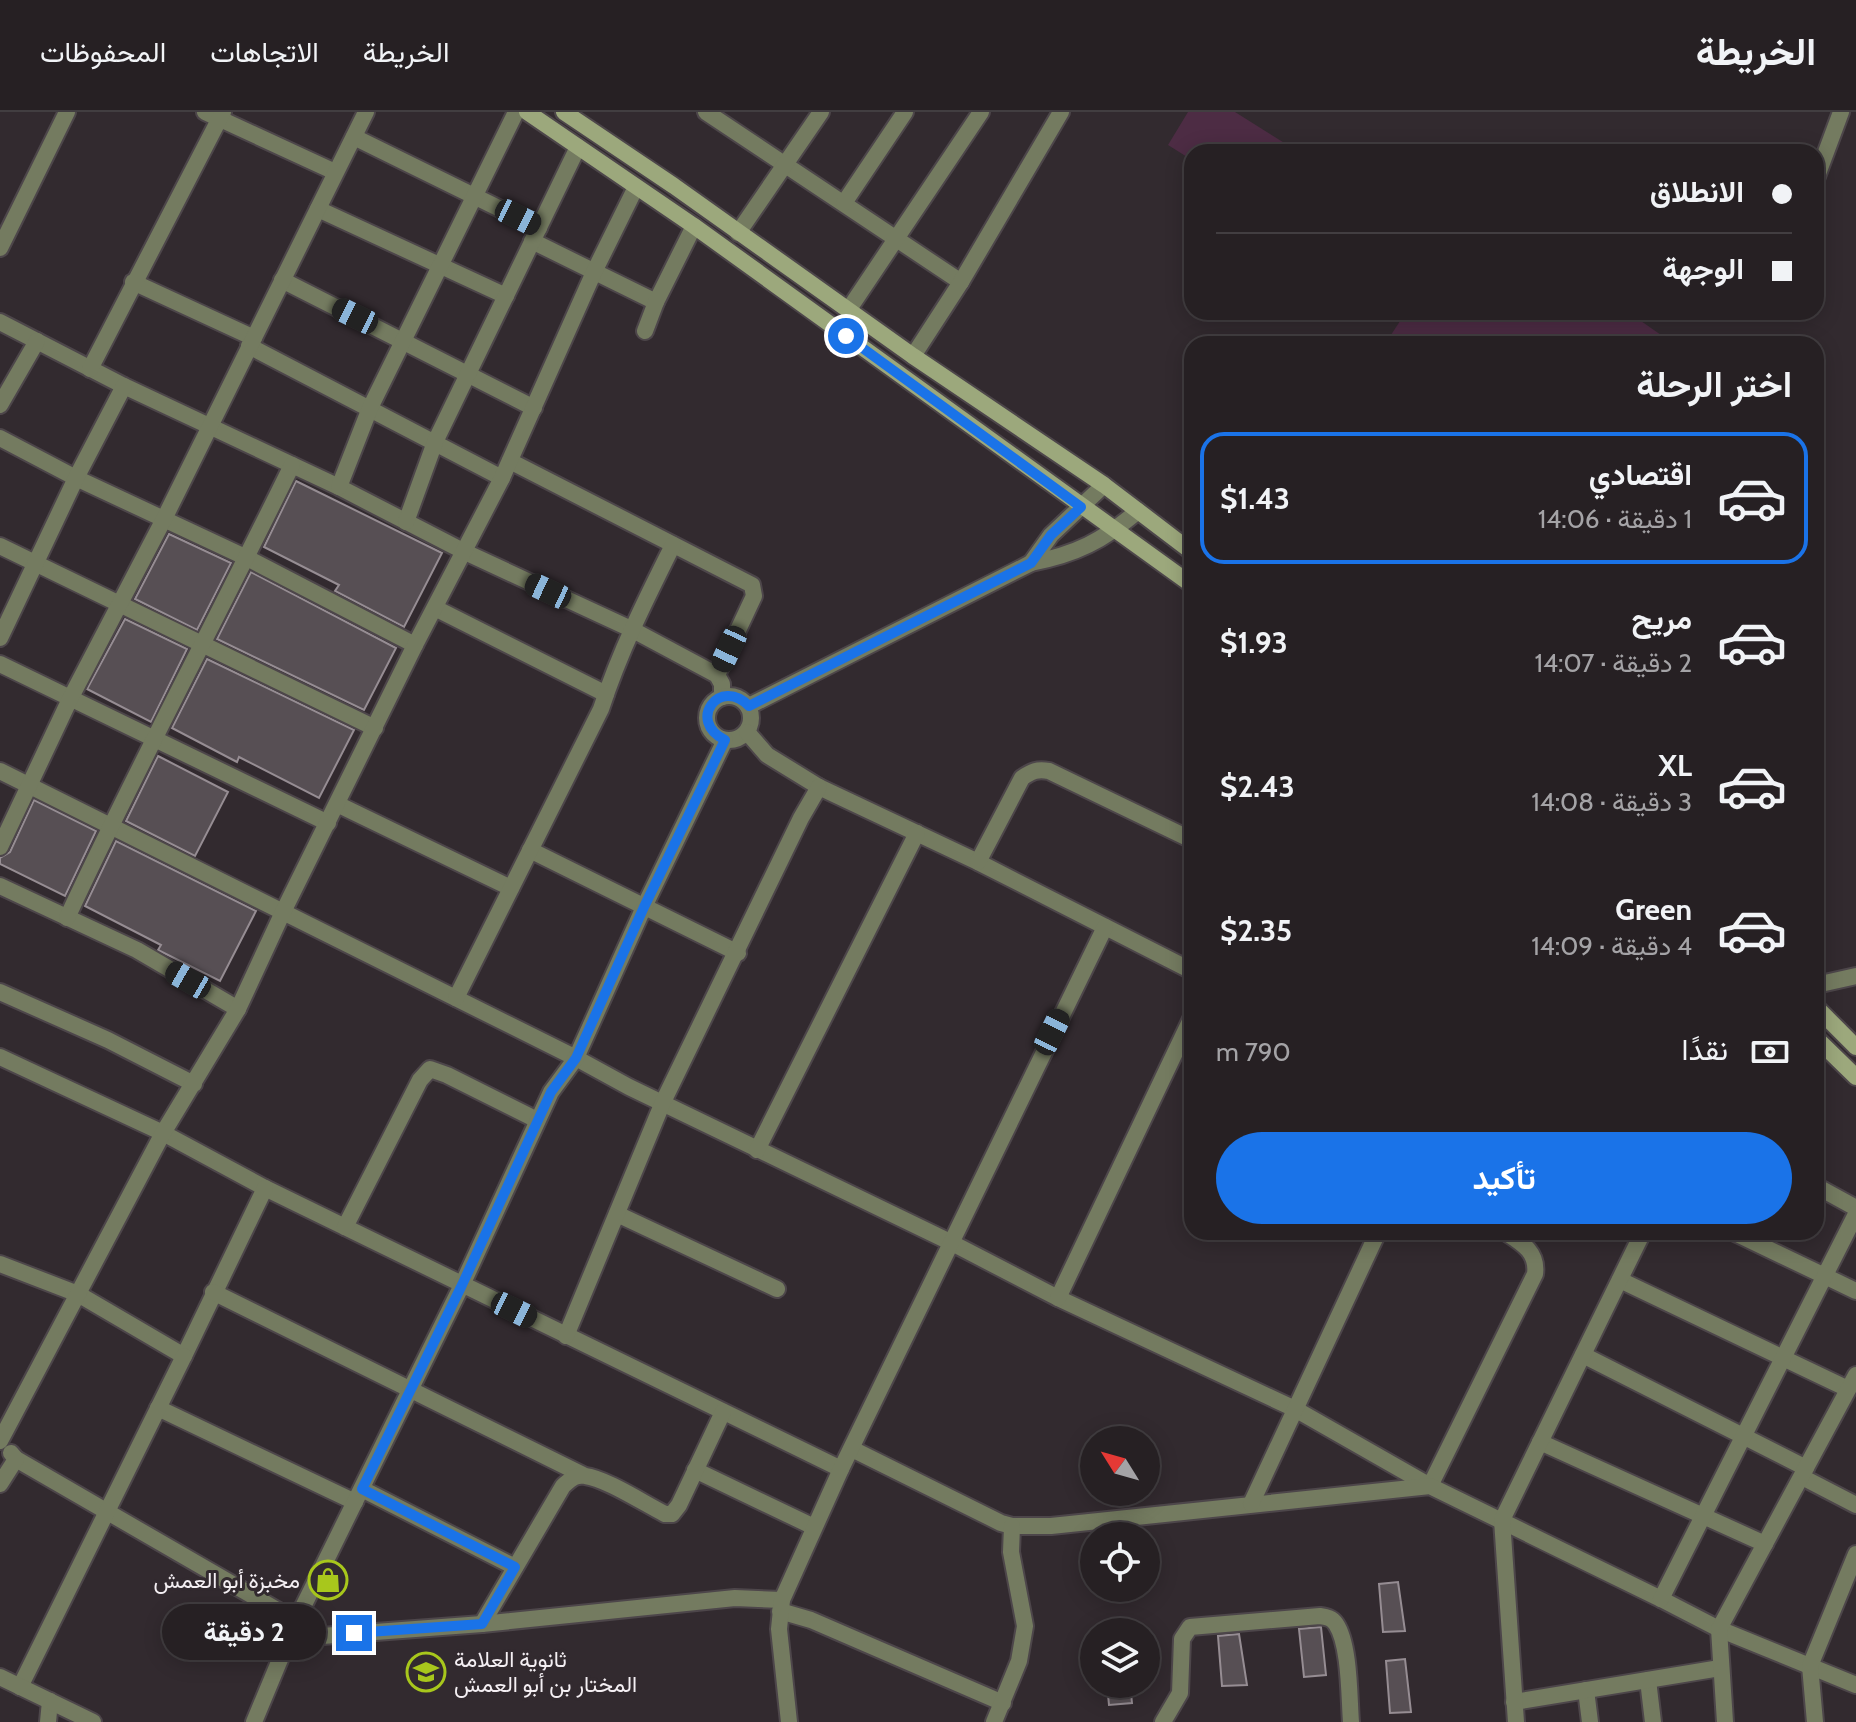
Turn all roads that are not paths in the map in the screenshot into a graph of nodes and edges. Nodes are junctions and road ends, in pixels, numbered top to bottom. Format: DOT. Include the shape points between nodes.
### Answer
graph roads {
  1 [pos="67,112"];
  2 [pos="366,112"];
  3 [pos="516,112"];
  4 [pos="527,112"];
  5 [pos="564,112"];
  6 [pos="706,112"];
  7 [pos="821,112"];
  8 [pos="905,112"];
  9 [pos="981,112"];
  10 [pos="1061,112"];
  11 [pos="1841,112"];
  12 [pos="215,114"];
  13 [pos="354,137"];
  14 [pos="578,147"];
  15 [pos="1824,158"];
  16 [pos="784,165"];
  17 [pos="335,172"];
  18 [pos="636,187"];
  19 [pos="475,196"];
  20 [pos="844,203"];
  21 [pos="318,209"];
  22 [pos="6,218"];
  23 [pos="694,226"];
  24 [pos="738,233"];
  25 [pos="536,234"];
  26 [pos="897,239"];
  27 [pos="0,248"];
  28 [pos="440,265"];
  29 [pos="594,272"];
  30 [pos="282,280"];
  31 [pos="133,282"];
  32 [pos="961,282"];
  33 [pos="506,296"];
  34 [pos="656,302"];
  35 [pos="849,309"];
  36 [pos="0,322"];
  37 [pos="645,331"];
  38 [pos="403,340"];
  39 [pos="37,341"];
  40 [pos="251,342"];
  41 [pos="913,356"];
  42 [pos="90,369"];
  43 [pos="468,373"];
  44 [pos="124,386"];
  45 [pos="0,405"];
  46 [pos="370,408"];
  47 [pos="534,408"];
  48 [pos="208,426"];
  49 [pos="0,438"];
  50 [pos="435,442"];
  51 [pos="510,461"];
  52 [pos="292,465"];
  53 [pos="76,478"];
  54 [pos="502,478"];
  55 [pos="1104,485"];
  56 [pos="339,487"];
  57 [pos="1081,507"];
  58 [pos="1138,511"];
  59 [pos="164,519"];
  60 [pos="406,522"];
  61 [pos="1115,530"];
  62 [pos="673,545"];
  63 [pos="0,546"];
  64 [pos="1184,546"];
  65 [pos="465,552"];
  66 [pos="247,558"];
  67 [pos="35,563"];
  68 [pos="1031,563"];
  69 [pos="1184,579"];
  70 [pos="120,603"];
  71 [pos="435,608"];
  72 [pos="631,629"];
  73 [pos="0,638"];
  74 [pos="203,643"];
  75 [pos="415,645"];
  76 [pos="0,664"];
  77 [pos="717,675"];
  78 [pos="606,694"];
  79 [pos="722,697"];
  80 [pos="70,699"];
  81 [pos="749,706"];
  82 [pos="375,728"];
  83 [pos="747,732"];
  84 [pos="156,740"];
  85 [pos="725,740"];
  86 [pos="0,771"];
  87 [pos="28,784"];
  88 [pos="819,787"];
  89 [pos="337,804"];
  90 [pos="328,823"];
  91 [pos="111,825"];
  92 [pos="917,833"];
  93 [pos="1184,836"];
  94 [pos="0,847"];
  95 [pos="530,850"];
  96 [pos="978,862"];
  97 [pos="0,886"];
  98 [pos="511,888"];
  99 [pos="644,907"];
  100 [pos="283,912"];
  101 [pos="67,918"];
  102 [pos="1105,927"];
  103 [pos="738,953"];
  104 [pos="1184,967"];
  105 [pos="1856,976"];
  106 [pos="1824,983"];
  107 [pos="0,992"];
  108 [pos="456,998"];
  109 [pos="238,1009"];
  110 [pos="1824,1015"];
  111 [pos="1184,1032"];
  112 [pos="1176,1046"];
  113 [pos="1824,1046"];
  114 [pos="1856,1047"];
  115 [pos="1184,1050"];
  116 [pos="0,1057"];
  117 [pos="576,1058"];
  118 [pos="1856,1077"];
  119 [pos="194,1084"];
  120 [pos="663,1102"];
  121 [pos="537,1120"];
  122 [pos="163,1133"];
  123 [pos="757,1150"];
  124 [pos="265,1188"];
  125 [pos="1824,1191"];
  126 [pos="1856,1211"];
  127 [pos="617,1214"];
  128 [pos="345,1227"];
  129 [pos="1374,1240"];
  130 [pos="1515,1240"];
  131 [pos="1639,1240"];
  132 [pos="1750,1240"];
  133 [pos="950,1242"];
  134 [pos="0,1264"];
  135 [pos="1823,1274"];
  136 [pos="1620,1280"];
  137 [pos="462,1285"];
  138 [pos="777,1289"];
  139 [pos="1856,1291"];
  140 [pos="213,1292"];
  141 [pos="78,1294"];
  142 [pos="1058,1298"];
  143 [pos="566,1336"];
  144 [pos="1583,1355"];
  145 [pos="184,1356"];
  146 [pos="1782,1356"];
  147 [pos="1852,1382"];
  148 [pos="411,1389"];
  149 [pos="158,1408"];
  150 [pos="1295,1409"];
  151 [pos="723,1412"];
  152 [pos="1742,1436"];
  153 [pos="0,1441"];
  154 [pos="1540,1442"];
  155 [pos="852,1449"];
  156 [pos="16,1459"];
  157 [pos="841,1469"];
  158 [pos="695,1470"];
  159 [pos="1804,1473"];
  160 [pos="583,1475"];
  161 [pos="0,1484"];
  162 [pos="1430,1486"];
  163 [pos="358,1495"];
  164 [pos="1251,1504"];
  165 [pos="1856,1505"];
  166 [pos="107,1512"];
  167 [pos="1703,1515"];
  168 [pos="1502,1520"];
  169 [pos="1012,1526"];
  170 [pos="814,1527"];
  171 [pos="1765,1544"];
  172 [pos="1856,1554"];
  173 [pos="515,1567"];
  174 [pos="1661,1599"];
  175 [pos="781,1606"];
  176 [pos="482,1624"];
  177 [pos="294,1626"];
  178 [pos="1719,1629"];
  179 [pos="1810,1666"];
  180 [pos="1720,1668"];
  181 [pos="0,1677"];
  182 [pos="1648,1680"];
  183 [pos="1856,1685"];
  184 [pos="20,1687"];
  185 [pos="1586,1690"];
  186 [pos="50,1701"];
  187 [pos="1514,1702"];
  188 [pos="1003,1703"];
  189 [pos="48,1722"];
  190 [pos="93,1722"];
  191 [pos="254,1722"];
  192 [pos="789,1722"];
  193 [pos="994,1722"];
  194 [pos="1163,1722"];
  195 [pos="1351,1722"];
  196 [pos="1516,1722"];
  197 [pos="1590,1722"];
  198 [pos="1653,1722"];
  199 [pos="1725,1722"];
  200 [pos="1815,1722"];
  1 -- 22 [label="street"];
  2 -- 13 [label="street"];
  3 -- 19 [label="street"];
  4 -- 14 [label="main road"];
  5 -- 24 [label="main road"];
  6 -- 16 [label="street"];
  7 -- 16 [label="street"];
  8 -- 20 [label="street"];
  9 -- 26 [label="street"];
  10 -- 32 [label="street"];
  11 -- 15 [label="street"];
  12 -- 17 [label="street"];
  12 -- 31 [label="street"];
  13 -- 17 [label="street"];
  13 -- 19 [label="street"];
  14 -- 18 [label="main road"];
  14 -- 25 [label="street"];
  16 -- 20 [label="street"];
  16 -- 24 [label="street"];
  17 -- 21 [label="street"];
  18 -- 23 [label="main road"];
  18 -- 29 [label="street"];
  19 -- 25 [label="street"];
  19 -- 28 [label="street"];
  20 -- 26 [label="street"];
  21 -- 28 [label="street"];
  21 -- 30 [label="street"];
  22 -- 27 [label="street"];
  23 -- 34 [label="street"];
  23 -- 57 [label="main road"];
  24 -- 35 [label="main road"];
  25 -- 29 [label="street"];
  25 -- 33 [label="street"];
  26 -- 32 [label="street"];
  26 -- 35 [label="street"];
  28 -- 33 [label="street"];
  28 -- 38 [label="street"];
  29 -- 34 [label="street"];
  29 -- 47 [label="street"];
  30 -- 38 [label="street"];
  30 -- 40 [label="street"];
  31 -- 40 [label="street"];
  31 -- 42 [label="street"];
  32 -- 41 [label="street"];
  33 -- 43 [label="street"];
  34 -- 37 [label="street"];
  35 -- 41 [label="main road"];
  36 -- 39 [label="street"];
  38 -- 43 [label="street"];
  38 -- 46 [label="street"];
  39 -- 42 [label="street"];
  39 -- 45 [label="street"];
  40 -- 46 [label="street"];
  40 -- 48 [label="street"];
  41 -- 55 [label="main road"];
  42 -- 44 [label="street"];
  43 -- 47 [label="street"];
  43 -- 50 [label="street"];
  44 -- 48 [label="street"];
  44 -- 53 [label="street"];
  46 -- 50 [label="street"];
  46 -- 56 [label="street"];
  47 -- 51 [label="street"];
  48 -- 52 [label="street"];
  48 -- 59 [label="street"];
  49 -- 53 [label="street"];
  50 -- 54 [label="street"];
  50 -- 60 [label="street"];
  51 -- 54 [label="street"];
  51 -- 62 [label="street"];
  52 -- 56 [label="street"];
  52 -- 66 [label="street"];
  53 -- 59 [label="street"];
  53 -- 67 [label="street"];
  54 -- 65 [label="street"];
  55 -- 57 [label="street"];
  55 -- 58 [label="main road"];
  56 -- 60 [label="street"];
  57 -- 61 [label="main road"];
  57 -- 68 [label="street"];
  58 -- 61 [label="street"];
  58 -- 64 [label="main road"];
  59 -- 66 [label="street"];
  59 -- 70 [label="street"];
  60 -- 65 [label="street"];
  61 -- 68 [label="street" via="1066,556"];
  61 -- 69 [label="main road"];
  62 -- 72 [label="street"];
  62 -- 77 [label="street" via="748,581 755,591"];
  63 -- 67 [label="street"];
  65 -- 71 [label="street"];
  65 -- 72 [label="street"];
  66 -- 74 [label="street"];
  66 -- 75 [label="street"];
  67 -- 70 [label="street"];
  67 -- 73 [label="street"];
  68 -- 81 [label="street"];
  70 -- 74 [label="street"];
  70 -- 80 [label="street"];
  71 -- 75 [label="street"];
  71 -- 78 [label="street"];
  72 -- 77 [label="street"];
  72 -- 78 [label="street"];
  74 -- 82 [label="street"];
  74 -- 84 [label="street"];
  75 -- 82 [label="street"];
  76 -- 80 [label="street"];
  77 -- 79 [label="street"];
  78 -- 95 [label="street"];
  79 -- 81 [label="street" via="732,695"];
  79 -- 85 [label="street" via="707,714 708,725"];
  80 -- 84 [label="street"];
  80 -- 87 [label="street"];
  81 -- 83 [label="street"];
  82 -- 89 [label="street"];
  83 -- 85 [label="street"];
  83 -- 88 [label="street" via="767,755"];
  84 -- 90 [label="street"];
  84 -- 91 [label="street"];
  85 -- 99 [label="street"];
  86 -- 87 [label="street"];
  87 -- 91 [label="street"];
  87 -- 94 [label="street"];
  88 -- 92 [label="street"];
  88 -- 103 [label="street"];
  89 -- 90 [label="street"];
  89 -- 98 [label="street"];
  90 -- 100 [label="street"];
  91 -- 100 [label="street"];
  91 -- 101 [label="street"];
  92 -- 96 [label="street"];
  92 -- 123 [label="street"];
  93 -- 96 [label="street" via="1040,769 1022,778"];
  95 -- 98 [label="street"];
  95 -- 99 [label="street"];
  96 -- 102 [label="street"];
  97 -- 101 [label="street"];
  98 -- 108 [label="street"];
  99 -- 103 [label="street"];
  99 -- 117 [label="street"];
  100 -- 108 [label="street"];
  100 -- 109 [label="street"];
  101 -- 109 [label="street" via="137,950"];
  102 -- 104 [label="street"];
  102 -- 133 [label="street"];
  103 -- 120 [label="street"];
  105 -- 106 [label="street"];
  107 -- 119 [label="street"];
  108 -- 117 [label="street"];
  109 -- 119 [label="street"];
  110 -- 114 [label="main road"];
  111 -- 112 [label="street"];
  112 -- 115 [label="street"];
  112 -- 142 [label="street"];
  113 -- 118 [label="main road"];
  116 -- 122 [label="street"];
  117 -- 120 [label="street"];
  117 -- 121 [label="street"];
  119 -- 122 [label="street"];
  120 -- 123 [label="street"];
  120 -- 127 [label="street"];
  121 -- 128 [label="street" via="430,1069"];
  121 -- 137 [label="street"];
  122 -- 124 [label="street"];
  122 -- 141 [label="street"];
  123 -- 133 [label="street"];
  124 -- 128 [label="street"];
  124 -- 140 [label="street"];
  125 -- 126 [label="street"];
  126 -- 135 [label="street"];
  127 -- 138 [label="street"];
  127 -- 143 [label="street"];
  128 -- 137 [label="street"];
  129 -- 150 [label="street"];
  130 -- 162 [label="street" via="1533,1254 1535,1274"];
  131 -- 136 [label="street"];
  132 -- 135 [label="street"];
  133 -- 142 [label="street"];
  133 -- 155 [label="street"];
  134 -- 141 [label="street"];
  135 -- 139 [label="street"];
  135 -- 146 [label="street"];
  136 -- 144 [label="street"];
  136 -- 146 [label="street"];
  137 -- 143 [label="street"];
  137 -- 148 [label="street"];
  140 -- 145 [label="street"];
  140 -- 148 [label="street"];
  141 -- 145 [label="street"];
  141 -- 153 [label="street"];
  142 -- 150 [label="street"];
  143 -- 151 [label="street"];
  144 -- 152 [label="street"];
  144 -- 154 [label="street"];
  145 -- 149 [label="street"];
  146 -- 147 [label="street"];
  146 -- 152 [label="street"];
  147 -- 159 [label="street"];
  148 -- 160 [label="street"];
  148 -- 163 [label="street"];
  149 -- 163 [label="street"];
  149 -- 166 [label="street"];
  150 -- 162 [label="street"];
  150 -- 164 [label="street"];
  151 -- 157 [label="street"];
  151 -- 158 [label="street"];
  152 -- 159 [label="street"];
  152 -- 167 [label="street"];
  153 -- 156 [label="street"];
  154 -- 167 [label="street"];
  154 -- 168 [label="street"];
  155 -- 157 [label="street"];
  155 -- 169 [label="street"];
  156 -- 161 [label="street"];
  156 -- 166 [label="street"];
  157 -- 170 [label="street"];
  158 -- 160 [label="street" via="672,1514"];
  158 -- 170 [label="street"];
  159 -- 165 [label="street"];
  159 -- 171 [label="street"];
  160 -- 173 [label="street" via="563,1486"];
  162 -- 164 [label="street"];
  162 -- 168 [label="street"];
  163 -- 173 [label="street"];
  163 -- 177 [label="street"];
  164 -- 169 [label="street"];
  166 -- 177 [label="street"];
  166 -- 184 [label="street"];
  167 -- 171 [label="street"];
  167 -- 174 [label="street"];
  168 -- 174 [label="street"];
  168 -- 187 [label="street"];
  169 -- 188 [label="street" via="1011,1552 1025,1626"];
  170 -- 175 [label="street"];
  171 -- 178 [label="street"];
  172 -- 179 [label="street"];
  173 -- 176 [label="street"];
  174 -- 178 [label="street"];
  175 -- 176 [label="street" via="735,1598"];
  175 -- 188 [label="street"];
  175 -- 192 [label="street"];
  176 -- 177 [label="street" via="322,1636"];
  177 -- 191 [label="street"];
  178 -- 179 [label="street"];
  178 -- 180 [label="street"];
  179 -- 183 [label="street"];
  179 -- 200 [label="street"];
  180 -- 182 [label="street"];
  180 -- 199 [label="street"];
  181 -- 184 [label="street"];
  182 -- 185 [label="street"];
  182 -- 198 [label="street"];
  184 -- 186 [label="street"];
  185 -- 187 [label="street"];
  185 -- 197 [label="street"];
  186 -- 189 [label="street"];
  186 -- 190 [label="street"];
  187 -- 196 [label="street"];
  188 -- 193 [label="street"];
  194 -- 195 [label="street" via="1180,1693 1182,1639 1190,1627 1320,1616 1338,1627 1344,1647"];
}
